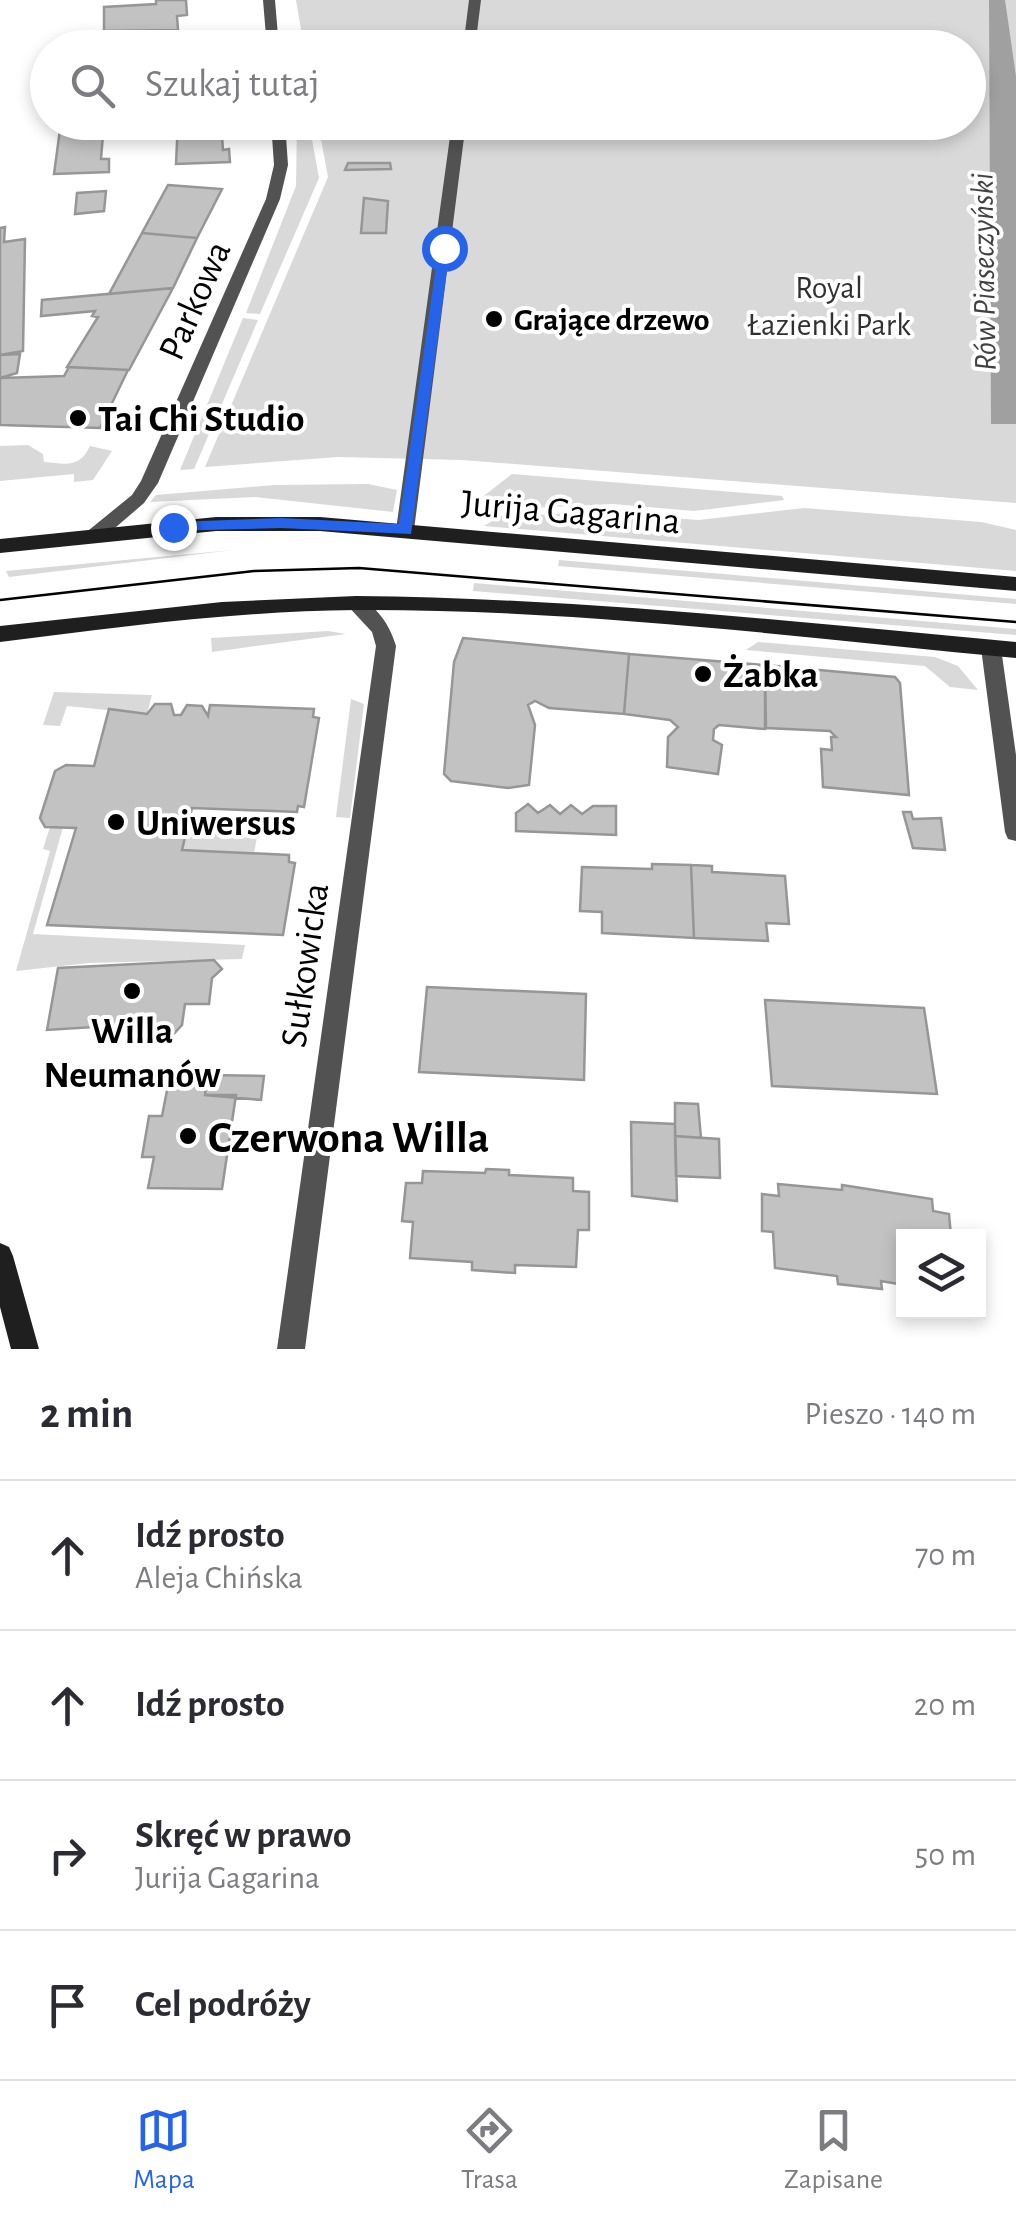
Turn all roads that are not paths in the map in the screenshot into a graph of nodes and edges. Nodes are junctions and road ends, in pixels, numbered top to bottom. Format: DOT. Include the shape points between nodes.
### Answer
graph roads {
  1 [pos="269,0"];
  2 [pos="476,0"];
  3 [pos="272,30"];
  4 [pos="472,30"];
  5 [pos="279,140"];
  6 [pos="458,140"];
  7 [pos="405,530"];
  8 [pos="96,535"];
  9 [pos="0,546"];
  10 [pos="1016,584"];
  11 [pos="355,603"];
  12 [pos="0,634"];
  13 [pos="990,648"];
  14 [pos="1016,650"];
  15 [pos="1016,832"];
  16 [pos="0,1256"];
  17 [pos="25,1349"];
  18 [pos="292,1349"];
  1 -- 3 [label="street"];
  2 -- 4 [label="street"];
  5 -- 8 [label="street, Parkowa" via="274,198 172,432 144,492"];
  6 -- 7 [label="street"];
  7 -- 8 [label="main road, Jurija Gagarina" via="259,523"];
  7 -- 10 [label="main road, Jurija Gagarina"];
  8 -- 9 [label="main road, Jurija Gagarina"];
  11 -- 12 [label="main road" via="231,608"];
  11 -- 13 [label="main road" via="504,607"];
  11 -- 18 [label="street, Sułkowicka" via="381,629 386,646"];
  13 -- 14 [label="main road"];
  13 -- 15 [label="street"];
  16 -- 17 [label="main road"];
}
